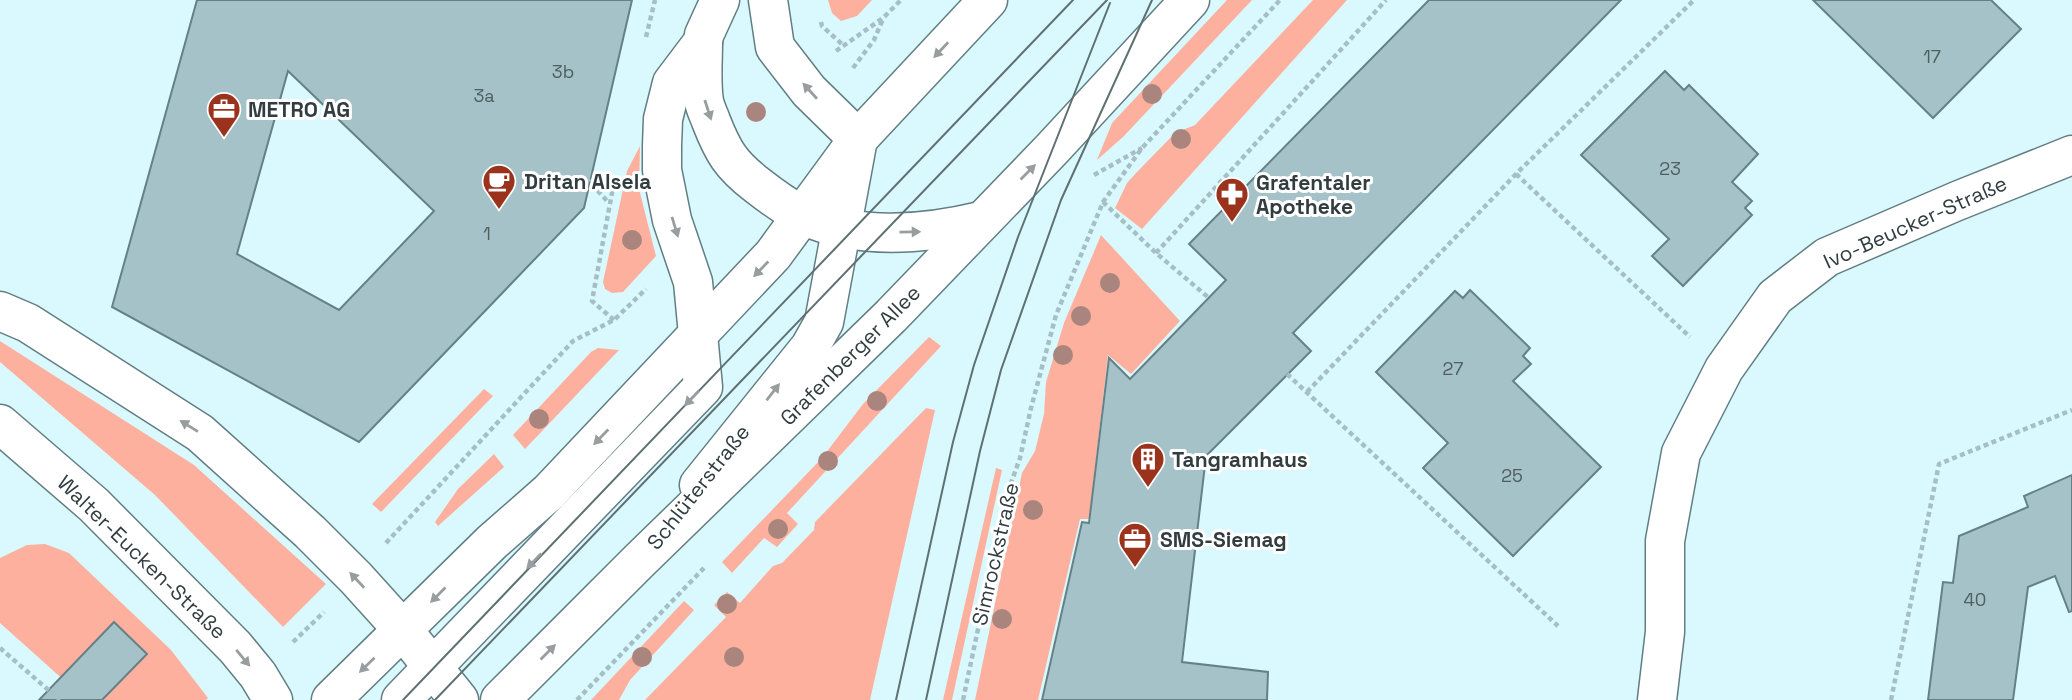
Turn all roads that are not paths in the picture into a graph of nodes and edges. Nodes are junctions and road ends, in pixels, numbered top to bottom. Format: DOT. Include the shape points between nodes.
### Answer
graph roads {
  1 [pos="720,0"];
  2 [pos="768,0"];
  3 [pos="988,0"];
  4 [pos="1190,0"];
  5 [pos="703,42"];
  6 [pos="858,139"];
  7 [pos="2072,155"];
  8 [pos="803,215"];
  9 [pos="981,221"];
  10 [pos="842,228"];
  11 [pos="0,311"];
  12 [pos="698,334"];
  13 [pos="0,424"];
  14 [pos="639,561"];
  15 [pos="403,630"];
  16 [pos="444,681"];
  17 [pos="273,700"];
  18 [pos="331,700"];
  19 [pos="401,700"];
  20 [pos="500,700"];
  21 [pos="1657,700"];
  1 -- 5 [label="street"];
  6 -- 2 [label="street, one-way" via="809,91 775,47"];
  3 -- 6 [label="street, one-way"];
  9 -- 4 [label="street, Grafenberger Allee, one-way"];
  5 -- 8 [label="street, one-way" via="704,102 726,156 770,195"];
  5 -- 12 [label="street, one-way" via="672,83 662,146 672,220 694,282"];
  6 -- 8 [label="street"];
  6 -- 10 [label="street, Schlüterstraße"];
  7 -- 21 [label="street, Ivo-Beucker-Straße" via="1827,257 1775,297 1724,369 1681,453 1665,541 1665,632"];
  8 -- 10 [label="street"];
  8 -- 12 [label="street, one-way" via="773,255"];
  10 -- 9 [label="street, one-way" via="916,233"];
  9 -- 14 [label="street, Grafenberger Allee" via="891,316"];
  14 -- 10 [label="street, Schlüterstraße, one-way" via="810,347 824,322"];
  15 -- 11 [label="street, one-way" via="310,531 200,433 28,323"];
  12 -- 15 [label="street, one-way" via="549,492"];
  12 -- 16 [label="street, one-way" via="703,387"];
  13 -- 17 [label="street, Walter-Eucken-Straße, one-way" via="94,505 235,647"];
  20 -- 14 [label="street, Grafenberger Allee, one-way"];
  15 -- 16 [label="street"];
  15 -- 18 [label="street, one-way"];
  16 -- 19 [label="street"];
}
